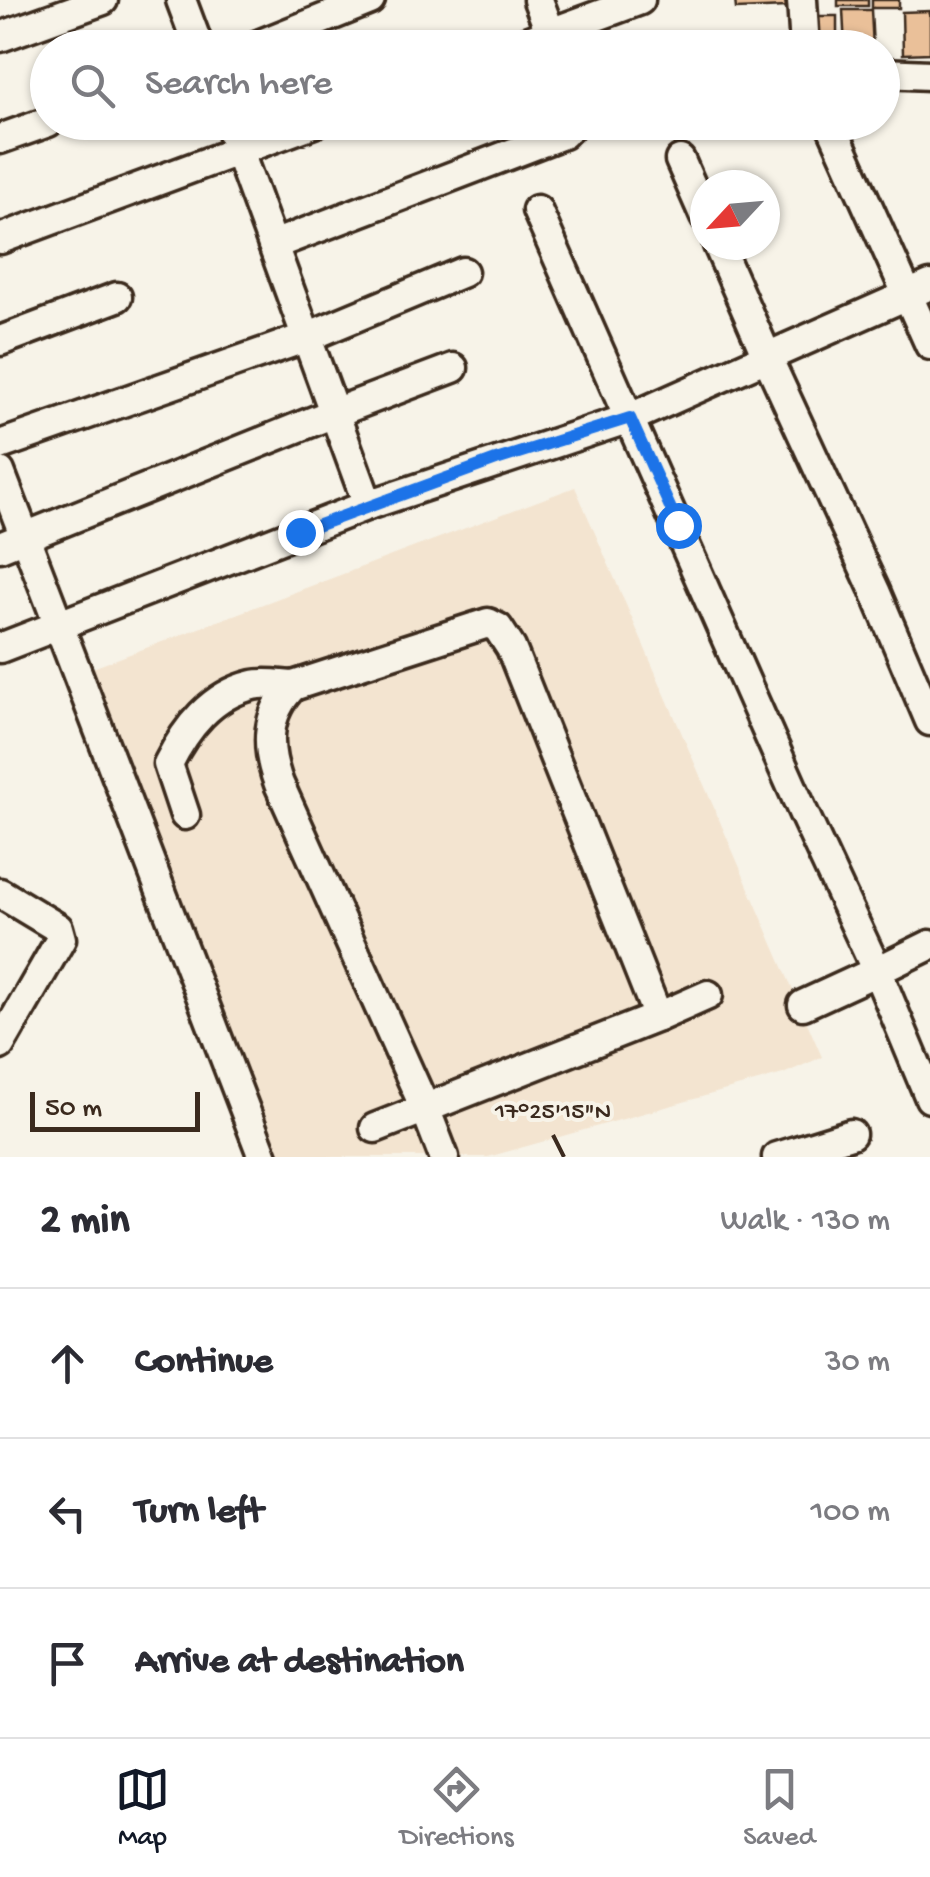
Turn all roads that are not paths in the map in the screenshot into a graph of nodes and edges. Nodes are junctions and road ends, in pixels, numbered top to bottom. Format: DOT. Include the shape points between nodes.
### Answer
graph roads {
  1 [pos="104,0"];
  2 [pos="181,0"];
  3 [pos="370,0"];
  4 [pos="538,0"];
  5 [pos="640,0"];
  6 [pos="802,0"];
  7 [pos="192,30"];
  8 [pos="296,30"];
  9 [pos="549,30"];
  10 [pos="575,30"];
  11 [pos="804,30"];
  12 [pos="0,37"];
  13 [pos="900,74"];
  14 [pos="930,75"];
  15 [pos="30,128"];
  16 [pos="0,139"];
  17 [pos="234,140"];
  18 [pos="271,140"];
  19 [pos="547,140"];
  20 [pos="839,140"];
  21 [pos="239,153"];
  22 [pos="680,160"];
  23 [pos="690,182"];
  24 [pos="537,210"];
  25 [pos="0,239"];
  26 [pos="273,245"];
  27 [pos="725,260"];
  28 [pos="463,272"];
  29 [pos="918,290"];
  30 [pos="117,297"];
  31 [pos="306,338"];
  32 [pos="0,340"];
  33 [pos="930,345"];
  34 [pos="767,356"];
  35 [pos="453,368"];
  36 [pos="334,412"];
  37 [pos="630,418"];
  38 [pos="0,445"];
  39 [pos="0,472"];
  40 [pos="368,505"];
  41 [pos="12,542"];
  42 [pos="60,626"];
  43 [pos="0,648"];
  44 [pos="292,686"];
  45 [pos="930,721"];
  46 [pos="184,815"];
  47 [pos="0,893"];
  48 [pos="930,945"];
  49 [pos="877,971"];
  50 [pos="708,996"];
  51 [pos="802,1005"];
  52 [pos="658,1016"];
  53 [pos="0,1045"];
  54 [pos="930,1098"];
  55 [pos="425,1108"];
  56 [pos="375,1128"];
  57 [pos="852,1134"];
  58 [pos="263,1157"];
  59 [pos="444,1157"];
  60 [pos="777,1157"];
  1 -- 12 [label="street"];
  2 -- 7 [label="street"];
  3 -- 8 [label="street"];
  4 -- 9 [label="street"];
  5 -- 10 [label="street"];
  6 -- 11 [label="street"];
  13 -- 14 [label="street"];
  15 -- 16 [label="street"];
  17 -- 21 [label="street"];
  18 -- 21 [label="street"];
  19 -- 26 [label="street"];
  20 -- 29 [label="street"];
  21 -- 25 [label="street"];
  21 -- 26 [label="street"];
  22 -- 23 [label="street"];
  24 -- 37 [label="street"];
  26 -- 31 [label="street"];
  27 -- 34 [label="street"];
  28 -- 31 [label="street"];
  29 -- 33 [label="street"];
  29 -- 34 [label="street"];
  30 -- 32 [label="street"];
  31 -- 36 [label="street"];
  31 -- 38 [label="street"];
  34 -- 37 [label="street"];
  34 -- 45 [label="street"];
  35 -- 36 [label="street"];
  36 -- 40 [label="street"];
  36 -- 41 [label="street"];
  37 -- 40 [label="street"];
  37 -- 49 [label="street"];
  39 -- 41 [label="street"];
  40 -- 42 [label="street"];
  41 -- 42 [label="street"];
  42 -- 43 [label="street"];
  42 -- 58 [label="street"];
  44 -- 46 [label="street" via="239,690 212,704 182,735 168,764"];
  44 -- 52 [label="street" via="488,623 498,628"];
  44 -- 55 [label="street" via="274,713 270,759"];
  47 -- 53 [label="street" via="58,928 61,939"];
  48 -- 49 [label="street"];
  49 -- 51 [label="street"];
  49 -- 54 [label="street"];
  50 -- 52 [label="street"];
  52 -- 55 [label="street"];
  55 -- 56 [label="street"];
  55 -- 59 [label="street"];
  57 -- 60 [label="street"];
}
